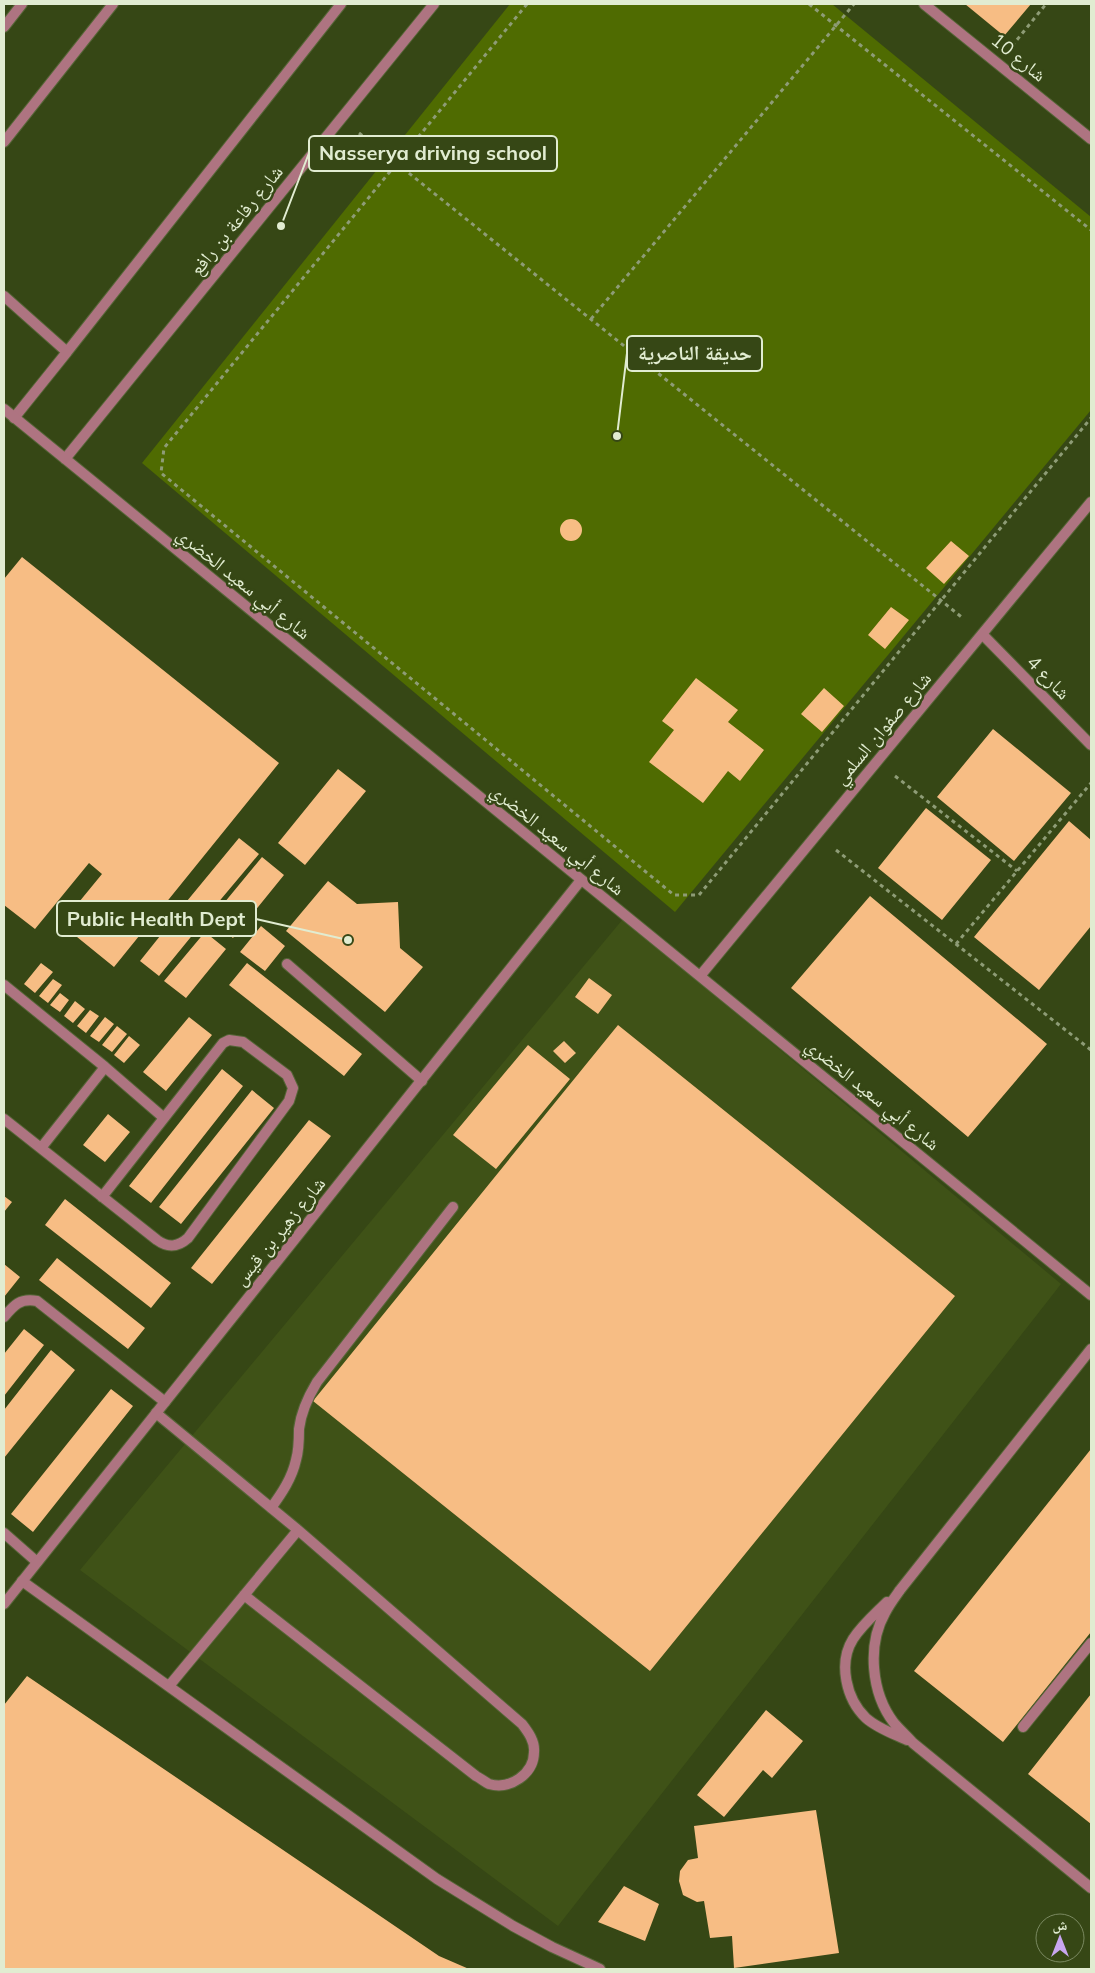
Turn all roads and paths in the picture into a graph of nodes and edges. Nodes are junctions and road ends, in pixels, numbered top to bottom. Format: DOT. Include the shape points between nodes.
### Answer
graph roads {
  1 [pos="22,4"];
  2 [pos="113,4"];
  3 [pos="341,4"];
  4 [pos="434,4"];
  5 [pos="527,4"];
  6 [pos="809,4"];
  7 [pos="854,4"];
  8 [pos="924,4"];
  9 [pos="1046,4"];
  10 [pos="835,26"];
  11 [pos="4,27"];
  12 [pos="998,62"];
  13 [pos="341,119"];
  14 [pos="1091,138"];
  15 [pos="4,142"];
  16 [pos="396,163"];
  17 [pos="1091,230"];
  18 [pos="4,296"];
  19 [pos="590,319"];
  20 [pos="67,352"];
  21 [pos="4,409"];
  22 [pos="14,418"];
  23 [pos="1091,418"];
  24 [pos="64,459"];
  25 [pos="1091,502"];
  26 [pos="941,601"];
  27 [pos="982,634"];
  28 [pos="1091,745"];
  29 [pos="877,762"];
  30 [pos="1091,783"];
  31 [pos="817,834"];
  32 [pos="1017,871"];
  33 [pos="581,880"];
  34 [pos="956,944"];
  35 [pos="287,964"];
  36 [pos="700,976"];
  37 [pos="4,985"];
  38 [pos="1091,1050"];
  39 [pos="105,1067"];
  40 [pos="422,1080"];
  41 [pos="164,1118"];
  42 [pos="6,1124"];
  43 [pos="40,1148"];
  44 [pos="102,1197"];
  45 [pos="453,1207"];
  46 [pos="1091,1295"];
  47 [pos="4,1318"];
  48 [pos="1091,1349"];
  49 [pos="165,1402"];
  50 [pos="156,1413"];
  51 [pos="271,1508"];
  52 [pos="298,1530"];
  53 [pos="4,1533"];
  54 [pos="37,1562"];
  55 [pos="22,1581"];
  56 [pos="900,1590"];
  57 [pos="244,1595"];
  58 [pos="4,1604"];
  59 [pos="1091,1643"];
  60 [pos="169,1686"];
  61 [pos="1023,1727"];
  62 [pos="913,1743"];
  63 [pos="1091,1888"];
  64 [pos="600,1969"];
  1 -- 11 [label="street"];
  2 -- 15 [label="street"];
  3 -- 20 [label="street"];
  4 -- 13 [label="street, شارع رفاعة بن رافع"];
  5 -- 16 [label="path"];
  6 -- 10 [label="path"];
  7 -- 10 [label="path"];
  8 -- 12 [label="street, شارع 10"];
  9 -- 12 [label="path"];
  10 -- 17 [label="path"];
  10 -- 19 [label="path"];
  12 -- 14 [label="street, شارع 10"];
  13 -- 16 [label="path"];
  13 -- 24 [label="street, شارع رفاعة بن رافع"];
  16 -- 19 [label="path"];
  16 -- 26 [label="path" via="164,448 161,473 674,894 699,894"];
  18 -- 20 [label="street"];
  19 -- 26 [label="path"];
  20 -- 22 [label="street"];
  21 -- 22 [label="street, شارع أبي سعيد الخضري"];
  22 -- 24 [label="street, شارع أبي سعيد الخضري"];
  23 -- 26 [label="path"];
  24 -- 33 [label="street, شارع أبي سعيد الخضري"];
  25 -- 27 [label="street, شارع صفوان السلمي"];
  26 -- 27 [label="path"];
  27 -- 28 [label="street, شارع 4"];
  27 -- 29 [label="street, شارع صفوان السلمي"];
  29 -- 31 [label="street, شارع صفوان السلمي"];
  29 -- 32 [label="path"];
  30 -- 32 [label="path"];
  31 -- 34 [label="path"];
  31 -- 36 [label="street, شارع صفوان السلمي"];
  32 -- 34 [label="path"];
  33 -- 36 [label="street, شارع أبي سعيد الخضري"];
  33 -- 40 [label="street, شارع زهير بن قيس"];
  34 -- 38 [label="path"];
  35 -- 40 [label="street"];
  36 -- 46 [label="street, شارع أبي سعيد الخضري"];
  37 -- 39 [label="street"];
  39 -- 41 [label="street"];
  39 -- 43 [label="street"];
  40 -- 49 [label="street, شارع زهير بن قيس"];
  41 -- 44 [label="street"];
  41 -- 44 [label="street" via="217,1048 229,1040 243,1042 291,1080 293,1088 288,1101 183,1243 163,1244"];
  42 -- 43 [label="street"];
  43 -- 44 [label="street"];
  45 -- 51 [label="street" via="309,1396 300,1427 296,1462 282,1494"];
  47 -- 49 [label="street" via="21,1301 37,1301"];
  48 -- 56 [label="street"];
  49 -- 50 [label="street, شارع زهير بن قيس"];
  50 -- 51 [label="street"];
  50 -- 54 [label="street, شارع زهير بن قيس"];
  51 -- 52 [label="street"];
  52 -- 57 [label="street"];
  52 -- 57 [label="street" via="522,1724 531,1736 534,1752 530,1767 520,1779 505,1785 489,1784"];
  53 -- 54 [label="street"];
  54 -- 55 [label="street, شارع زهير بن قيس"];
  55 -- 58 [label="street, شارع زهير بن قيس"];
  55 -- 60 [label="street"];
  56 -- 62 [label="street" via="884,1614 875,1641 873,1669 880,1697 893,1722"];
  56 -- 62 [label="street" via="852,1641 846,1661 846,1682 854,1702 866,1718"];
  57 -- 60 [label="street"];
  59 -- 61 [label="street"];
  60 -- 64 [label="street" via="474,1904"];
  62 -- 63 [label="street"];
}
